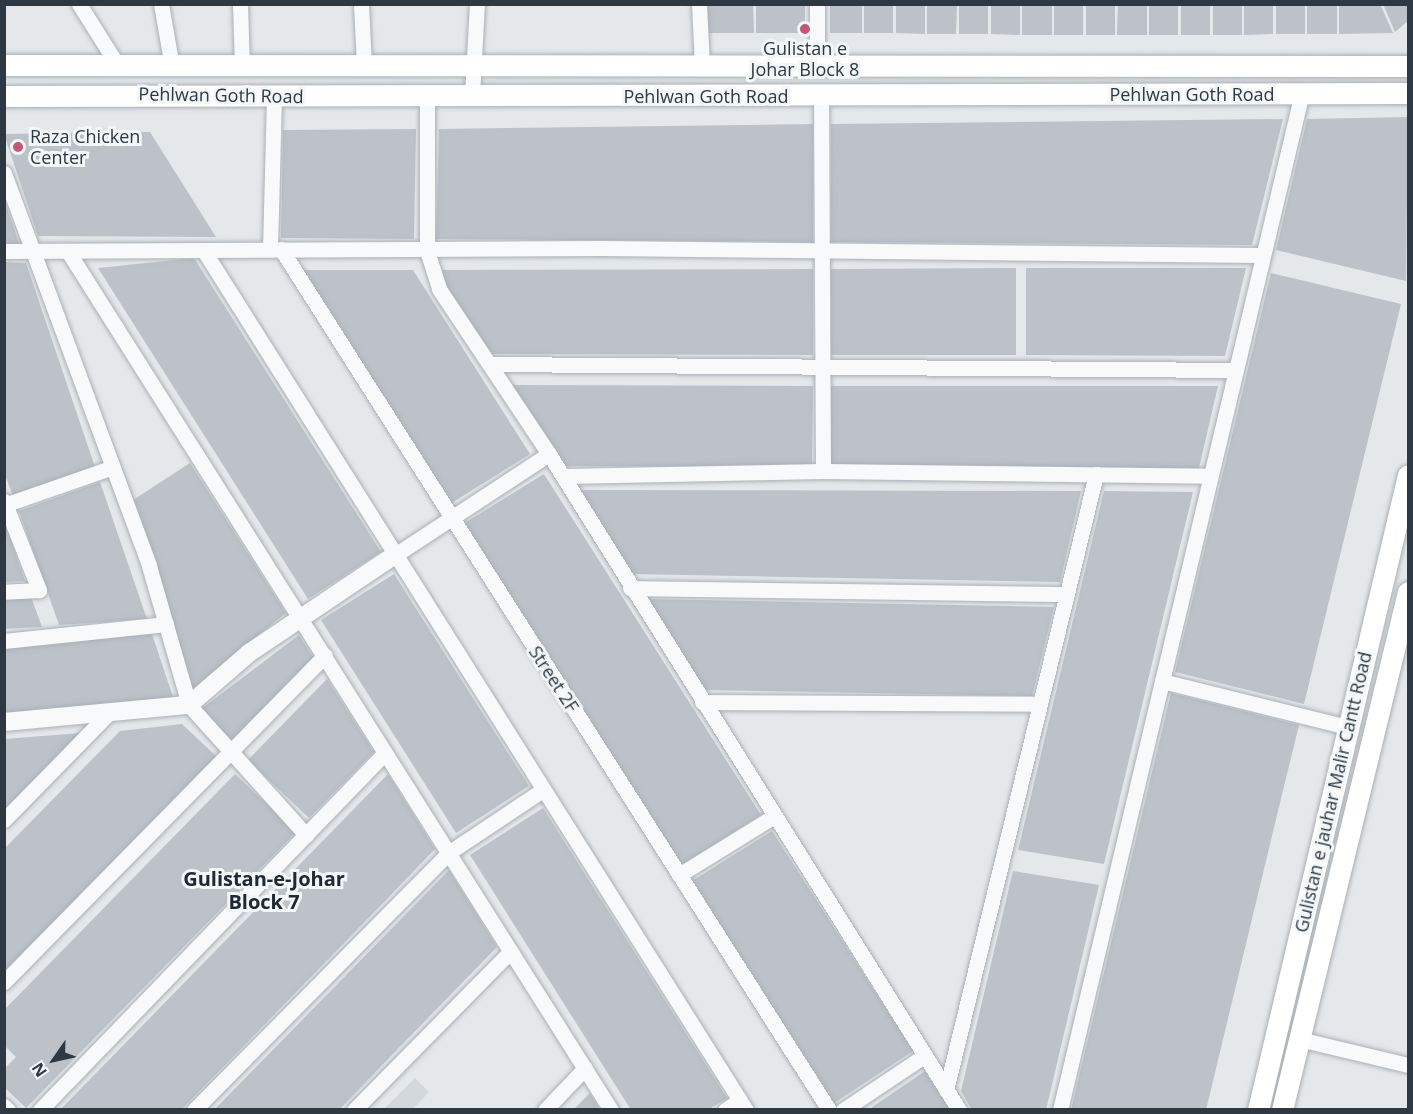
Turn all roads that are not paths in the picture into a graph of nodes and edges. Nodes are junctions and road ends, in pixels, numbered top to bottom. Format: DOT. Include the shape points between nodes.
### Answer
graph roads {
  1 [pos="79,4"];
  2 [pos="161,4"];
  3 [pos="240,4"];
  4 [pos="361,4"];
  5 [pos="477,4"];
  6 [pos="699,4"];
  7 [pos="818,4"];
  8 [pos="4,65"];
  9 [pos="702,65"];
  10 [pos="817,65"];
  11 [pos="118,66"];
  12 [pos="364,66"];
  13 [pos="477,66"];
  14 [pos="1408,66"];
  15 [pos="172,67"];
  16 [pos="242,67"];
  17 [pos="1302,93"];
  18 [pos="1408,93"];
  19 [pos="273,95"];
  20 [pos="472,95"];
  21 [pos="820,95"];
  22 [pos="4,96"];
  23 [pos="427,98"];
  24 [pos="4,173"];
  25 [pos="276,249"];
  26 [pos="427,250"];
  27 [pos="4,251"];
  28 [pos="204,251"];
  29 [pos="825,251"];
  30 [pos="34,252"];
  31 [pos="69,253"];
  32 [pos="1261,255"];
  33 [pos="489,364"];
  34 [pos="824,364"];
  35 [pos="1234,370"];
  36 [pos="549,454"];
  37 [pos="113,467"];
  38 [pos="823,471"];
  39 [pos="1096,474"];
  40 [pos="563,476"];
  41 [pos="1210,476"];
  42 [pos="1408,476"];
  43 [pos="5,504"];
  44 [pos="451,518"];
  45 [pos="395,555"];
  46 [pos="630,588"];
  47 [pos="4,592"];
  48 [pos="1408,592"];
  49 [pos="1066,594"];
  50 [pos="302,618"];
  51 [pos="166,624"];
  52 [pos="4,640"];
  53 [pos="325,655"];
  54 [pos="1162,681"];
  55 [pos="702,702"];
  56 [pos="1039,704"];
  57 [pos="189,705"];
  58 [pos="107,715"];
  59 [pos="4,722"];
  60 [pos="1348,727"];
  61 [pos="227,751"];
  62 [pos="385,753"];
  63 [pos="541,791"];
  64 [pos="774,816"];
  65 [pos="4,820"];
  66 [pos="306,835"];
  67 [pos="448,853"];
  68 [pos="680,875"];
  69 [pos="510,952"];
  70 [pos="4,982"];
  71 [pos="1299,1039"];
  72 [pos="924,1056"];
  73 [pos="1408,1065"];
  74 [pos="585,1068"];
  75 [pos="946,1090"];
  76 [pos="743,1105"];
  77 [pos="4,1106"];
  78 [pos="8,1110"];
  79 [pos="40,1110"];
  80 [pos="194,1110"];
  81 [pos="354,1110"];
  82 [pos="545,1110"];
  83 [pos="611,1110"];
  84 [pos="725,1110"];
  85 [pos="829,1110"];
  86 [pos="843,1110"];
  87 [pos="959,1110"];
  88 [pos="1060,1110"];
  89 [pos="1258,1110"];
  90 [pos="1282,1110"];
  1 -- 11 [label="street"];
  2 -- 15 [label="street"];
  3 -- 16 [label="street"];
  4 -- 12 [label="street"];
  5 -- 13 [label="street"];
  6 -- 9 [label="street"];
  7 -- 10 [label="street"];
  8 -- 11 [label="main road, Pehlwan Goth Road"];
  9 -- 10 [label="main road, Pehlwan Goth Road"];
  9 -- 13 [label="main road, Pehlwan Goth Road"];
  10 -- 14 [label="main road, Pehlwan Goth Road"];
  11 -- 15 [label="main road, Pehlwan Goth Road"];
  12 -- 13 [label="main road, Pehlwan Goth Road"];
  12 -- 16 [label="main road, Pehlwan Goth Road"];
  13 -- 20 [label="street"];
  15 -- 16 [label="main road, Pehlwan Goth Road"];
  17 -- 18 [label="main road, Pehlwan Goth Road"];
  17 -- 21 [label="main road, Pehlwan Goth Road"];
  17 -- 32 [label="street"];
  19 -- 22 [label="main road, Pehlwan Goth Road"];
  19 -- 23 [label="main road, Pehlwan Goth Road"];
  19 -- 25 [label="street"];
  20 -- 21 [label="main road, Pehlwan Goth Road"];
  20 -- 23 [label="main road, Pehlwan Goth Road"];
  21 -- 29 [label="street"];
  23 -- 26 [label="street"];
  24 -- 30 [label="street"];
  25 -- 26 [label="street"];
  25 -- 28 [label="street"];
  25 -- 44 [label="street, Street 2F"];
  26 -- 29 [label="street"];
  26 -- 33 [label="street" via="439,289"];
  27 -- 30 [label="street"];
  28 -- 31 [label="street"];
  28 -- 45 [label="street"];
  29 -- 32 [label="street"];
  29 -- 34 [label="street"];
  30 -- 31 [label="street"];
  30 -- 37 [label="street"];
  31 -- 50 [label="street"];
  32 -- 35 [label="street"];
  33 -- 34 [label="street"];
  33 -- 36 [label="street"];
  34 -- 35 [label="street"];
  34 -- 38 [label="street"];
  35 -- 41 [label="street"];
  36 -- 40 [label="street"];
  36 -- 44 [label="street"];
  37 -- 43 [label="street"];
  37 -- 51 [label="street"];
  38 -- 39 [label="street"];
  38 -- 40 [label="street"];
  39 -- 41 [label="street"];
  39 -- 49 [label="street"];
  40 -- 46 [label="street"];
  41 -- 54 [label="street"];
  42 -- 60 [label="main road, Gulistan e jauhar Malir Cantt Road"];
  43 -- 47 [label="street" via="39,590"];
  44 -- 45 [label="street"];
  44 -- 68 [label="street, Street 2F"];
  45 -- 50 [label="street"];
  45 -- 63 [label="street"];
  46 -- 49 [label="street"];
  46 -- 55 [label="street"];
  48 -- 71 [label="main road, Gulistan e jauhar Malir Cantt Road"];
  49 -- 56 [label="street"];
  50 -- 53 [label="street"];
  50 -- 57 [label="street" via="249,653"];
  51 -- 52 [label="street"];
  51 -- 57 [label="street"];
  53 -- 61 [label="street"];
  53 -- 62 [label="street"];
  54 -- 60 [label="street"];
  54 -- 88 [label="street"];
  55 -- 56 [label="street"];
  55 -- 64 [label="street"];
  56 -- 75 [label="street"];
  57 -- 58 [label="street"];
  57 -- 61 [label="street"];
  58 -- 59 [label="street"];
  58 -- 65 [label="street"];
  60 -- 89 [label="main road, Gulistan e jauhar Malir Cantt Road"];
  61 -- 66 [label="street"];
  61 -- 70 [label="street"];
  62 -- 66 [label="street"];
  62 -- 67 [label="street"];
  63 -- 67 [label="street"];
  63 -- 76 [label="street"];
  64 -- 68 [label="street"];
  64 -- 72 [label="street"];
  66 -- 79 [label="street"];
  67 -- 69 [label="street"];
  67 -- 80 [label="street"];
  68 -- 85 [label="street, Street 2F"];
  69 -- 74 [label="street"];
  69 -- 81 [label="street"];
  71 -- 73 [label="street"];
  71 -- 90 [label="main road, Gulistan e jauhar Malir Cantt Road"];
  72 -- 75 [label="street"];
  72 -- 86 [label="street"];
  74 -- 82 [label="street"];
  74 -- 83 [label="street"];
  75 -- 87 [label="street"];
  76 -- 84 [label="street"];
  77 -- 78 [label="street"];
}
